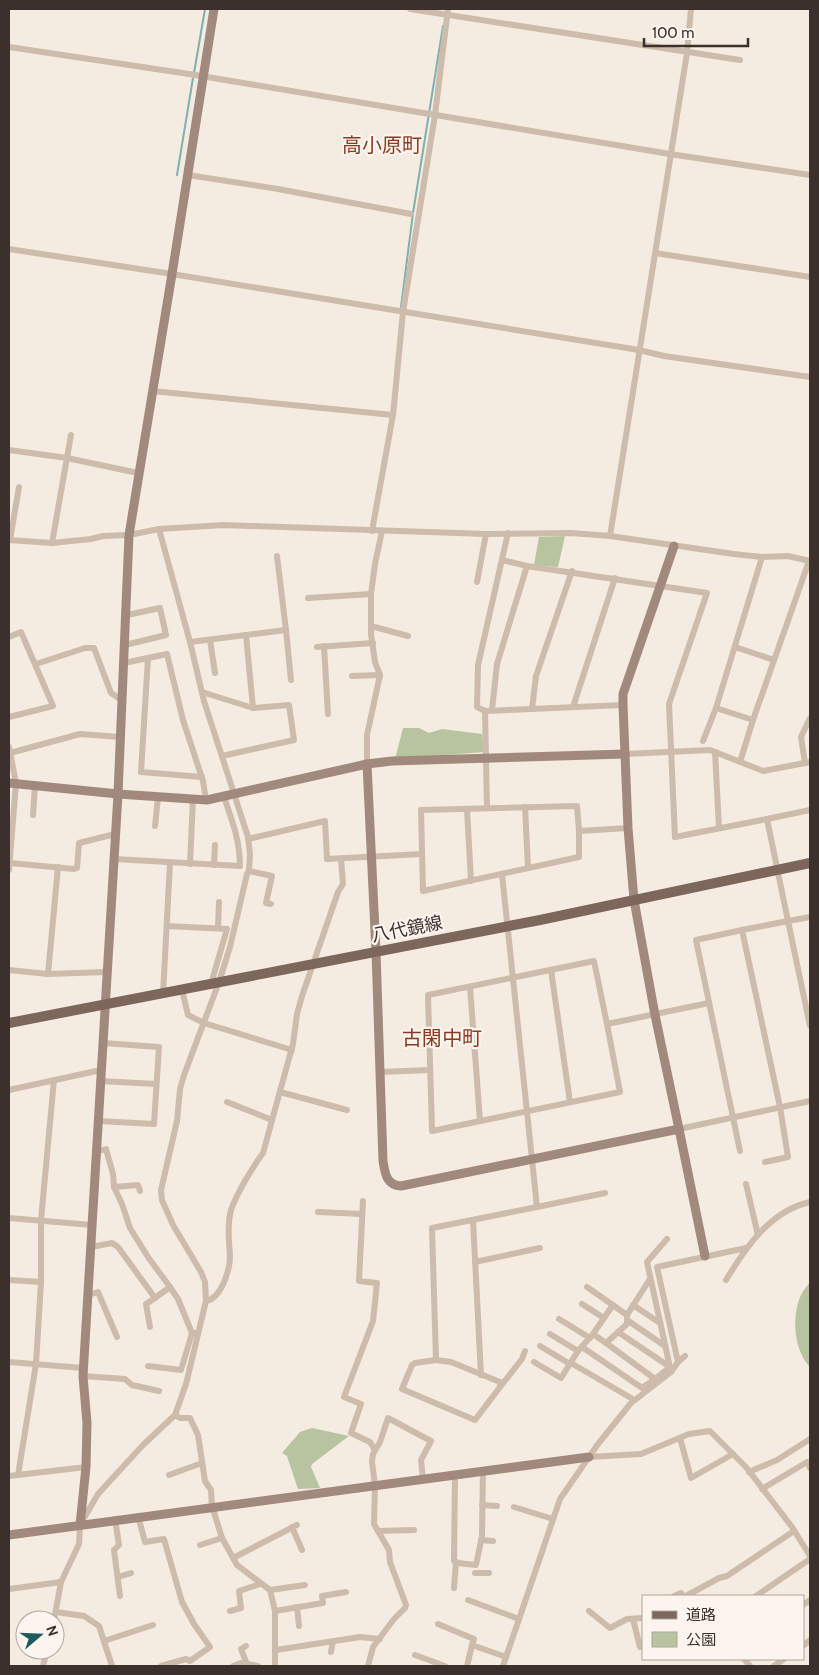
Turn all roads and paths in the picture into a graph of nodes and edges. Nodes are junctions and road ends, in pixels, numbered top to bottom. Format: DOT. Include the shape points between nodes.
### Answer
graph roads {
  1 [pos="214,9"];
  2 [pos="410,9"];
  3 [pos="691,9"];
  4 [pos="446,13"];
  5 [pos="9,47"];
  6 [pos="687,52"];
  7 [pos="740,60"];
  8 [pos="200,76"];
  9 [pos="431,114"];
  10 [pos="670,154"];
  11 [pos="188,174"];
  12 [pos="810,174"];
  13 [pos="412,214"];
  14 [pos="9,249"];
  15 [pos="654,253"];
  16 [pos="172,274"];
  17 [pos="810,277"];
  18 [pos="403,312"];
  19 [pos="639,350"];
  20 [pos="810,377"];
  21 [pos="152,391"];
  22 [pos="392,415"];
  23 [pos="71,435"];
  24 [pos="9,450"];
  25 [pos="66,458"];
  26 [pos="138,473"];
  27 [pos="19,487"];
  28 [pos="159,529"];
  29 [pos="372,531"];
  30 [pos="382,531"];
  31 [pos="508,533"];
  32 [pos="129,534"];
  33 [pos="486,534"];
  34 [pos="610,536"];
  35 [pos="10,540"];
  36 [pos="52,542"];
  37 [pos="674,546"];
  38 [pos="277,556"];
  39 [pos="762,557"];
  40 [pos="502,560"];
  41 [pos="810,561"];
  42 [pos="527,566"];
  43 [pos="572,571"];
  44 [pos="615,578"];
  45 [pos="477,582"];
  46 [pos="660,586"];
  47 [pos="371,594"];
  48 [pos="308,598"];
  49 [pos="127,615"];
  50 [pos="371,626"];
  51 [pos="286,630"];
  52 [pos="246,635"];
  53 [pos="408,636"];
  54 [pos="9,637"];
  55 [pos="210,640"];
  56 [pos="190,642"];
  57 [pos="373,643"];
  58 [pos="125,645"];
  59 [pos="324,646"];
  60 [pos="317,647"];
  61 [pos="735,647"];
  62 [pos="148,658"];
  63 [pos="774,660"];
  64 [pos="124,663"];
  65 [pos="36,664"];
  66 [pos="215,673"];
  67 [pos="380,675"];
  68 [pos="352,676"];
  69 [pos="290,680"];
  70 [pos="202,692"];
  71 [pos="123,701"];
  72 [pos="623,705"];
  73 [pos="573,707"];
  74 [pos="253,708"];
  75 [pos="716,708"];
  76 [pos="532,709"];
  77 [pos="489,711"];
  78 [pos="328,714"];
  79 [pos="9,717"];
  80 [pos="810,718"];
  81 [pos="753,720"];
  82 [pos="120,737"];
  83 [pos="703,741"];
  84 [pos="10,750"];
  85 [pos="671,752"];
  86 [pos="715,752"];
  87 [pos="625,754"];
  88 [pos="222,756"];
  89 [pos="486,758"];
  90 [pos="740,762"];
  91 [pos="808,762"];
  92 [pos="367,764"];
  93 [pos="202,777"];
  94 [pos="12,783"];
  95 [pos="36,786"];
  96 [pos="118,794"];
  97 [pos="234,794"];
  98 [pos="158,797"];
  99 [pos="224,797"];
  100 [pos="193,799"];
  101 [pos="206,800"];
  102 [pos="525,807"];
  103 [pos="487,808"];
  104 [pos="467,809"];
  105 [pos="810,810"];
  106 [pos="33,815"];
  107 [pos="767,819"];
  108 [pos="156,826"];
  109 [pos="628,828"];
  110 [pos="719,828"];
  111 [pos="578,831"];
  112 [pos="114,834"];
  113 [pos="248,838"];
  114 [pos="215,845"];
  115 [pos="422,854"];
  116 [pos="372,857"];
  117 [pos="114,859"];
  118 [pos="341,859"];
  119 [pos="170,863"];
  120 [pos="810,863"];
  121 [pos="190,864"];
  122 [pos="214,865"];
  123 [pos="9,866"];
  124 [pos="58,867"];
  125 [pos="528,868"];
  126 [pos="777,870"];
  127 [pos="249,871"];
  128 [pos="502,874"];
  129 [pos="471,880"];
  130 [pos="634,900"];
  131 [pos="219,902"];
  132 [pos="271,904"];
  133 [pos="810,917"];
  134 [pos="788,921"];
  135 [pos="167,926"];
  136 [pos="507,926"];
  137 [pos="218,928"];
  138 [pos="742,930"];
  139 [pos="376,952"];
  140 [pos="314,964"];
  141 [pos="9,970"];
  142 [pos="551,970"];
  143 [pos="107,972"];
  144 [pos="48,974"];
  145 [pos="512,978"];
  146 [pos="215,983"];
  147 [pos="470,987"];
  148 [pos="182,990"];
  149 [pos="163,994"];
  150 [pos="709,1003"];
  151 [pos="105,1006"];
  152 [pos="655,1015"];
  153 [pos="204,1022"];
  154 [pos="9,1024"];
  155 [pos="607,1024"];
  156 [pos="810,1026"];
  157 [pos="103,1043"];
  158 [pos="292,1050"];
  159 [pos="101,1070"];
  160 [pos="430,1070"];
  161 [pos="380,1072"];
  162 [pos="54,1080"];
  163 [pos="100,1081"];
  164 [pos="156,1084"];
  165 [pos="9,1090"];
  166 [pos="280,1092"];
  167 [pos="810,1101"];
  168 [pos="228,1102"];
  169 [pos="570,1102"];
  170 [pos="780,1107"];
  171 [pos="347,1110"];
  172 [pos="526,1112"];
  173 [pos="733,1117"];
  174 [pos="272,1120"];
  175 [pos="98,1121"];
  176 [pos="480,1121"];
  177 [pos="679,1129"];
  178 [pos="740,1151"];
  179 [pos="96,1152"];
  180 [pos="532,1159"];
  181 [pos="765,1162"];
  182 [pos="746,1184"];
  183 [pos="138,1185"];
  184 [pos="114,1187"];
  185 [pos="605,1193"];
  186 [pos="363,1201"];
  187 [pos="810,1202"];
  188 [pos="537,1207"];
  189 [pos="318,1212"];
  190 [pos="362,1214"];
  191 [pos="9,1218"];
  192 [pos="41,1220"];
  193 [pos="473,1220"];
  194 [pos="92,1225"];
  195 [pos="758,1235"];
  196 [pos="667,1239"];
  197 [pos="91,1247"];
  198 [pos="540,1248"];
  199 [pos="746,1248"];
  200 [pos="705,1256"];
  201 [pos="475,1262"];
  202 [pos="650,1279"];
  203 [pos="9,1280"];
  204 [pos="726,1280"];
  205 [pos="41,1282"];
  206 [pos="586,1287"];
  207 [pos="170,1288"];
  208 [pos="88,1295"];
  209 [pos="155,1298"];
  210 [pos="206,1301"];
  211 [pos="582,1304"];
  212 [pos="633,1305"];
  213 [pos="613,1306"];
  214 [pos="627,1317"];
  215 [pos="604,1318"];
  216 [pos="559,1319"];
  217 [pos="660,1323"];
  218 [pos="150,1327"];
  219 [pos="618,1332"];
  220 [pos="118,1333"];
  221 [pos="195,1333"];
  222 [pos="550,1334"];
  223 [pos="592,1336"];
  224 [pos="606,1343"];
  225 [pos="540,1346"];
  226 [pos="665,1346"];
  227 [pos="580,1349"];
  228 [pos="525,1351"];
  229 [pos="685,1356"];
  230 [pos="436,1360"];
  231 [pos="9,1362"];
  232 [pos="534,1362"];
  233 [pos="678,1362"];
  234 [pos="36,1364"];
  235 [pos="570,1364"];
  236 [pos="148,1366"];
  237 [pos="670,1370"];
  238 [pos="83,1372"];
  239 [pos="481,1375"];
  240 [pos="655,1379"];
  241 [pos="500,1387"];
  242 [pos="642,1388"];
  243 [pos="159,1391"];
  244 [pos="633,1399"];
  245 [pos="175,1415"];
  246 [pos="680,1438"];
  247 [pos="810,1439"];
  248 [pos="375,1450"];
  249 [pos="733,1454"];
  250 [pos="589,1457"];
  251 [pos="202,1463"];
  252 [pos="86,1467"];
  253 [pos="810,1468"];
  254 [pos="483,1471"];
  255 [pos="749,1472"];
  256 [pos="18,1475"];
  257 [pos="169,1475"];
  258 [pos="455,1475"];
  259 [pos="9,1476"];
  260 [pos="423,1479"];
  261 [pos="375,1485"];
  262 [pos="762,1488"];
  263 [pos="482,1505"];
  264 [pos="212,1506"];
  265 [pos="497,1506"];
  266 [pos="514,1507"];
  267 [pos="138,1516"];
  268 [pos="115,1519"];
  269 [pos="553,1519"];
  270 [pos="80,1525"];
  271 [pos="414,1530"];
  272 [pos="378,1531"];
  273 [pos="794,1531"];
  274 [pos="9,1535"];
  275 [pos="222,1538"];
  276 [pos="481,1540"];
  277 [pos="493,1541"];
  278 [pos="200,1544"];
  279 [pos="302,1550"];
  280 [pos="233,1558"];
  281 [pos="810,1558"];
  282 [pos="456,1562"];
  283 [pos="476,1565"];
  284 [pos="131,1573"];
  285 [pos="489,1573"];
  286 [pos="118,1577"];
  287 [pos="61,1582"];
  288 [pos="260,1584"];
  289 [pos="305,1585"];
  290 [pos="454,1588"];
  291 [pos="9,1589"];
  292 [pos="270,1590"];
  293 [pos="346,1592"];
  294 [pos="687,1595"];
  295 [pos="757,1595"];
  296 [pos="120,1596"];
  297 [pos="468,1600"];
  298 [pos="297,1607"];
  299 [pos="56,1610"];
  300 [pos="230,1611"];
  301 [pos="275,1611"];
  302 [pos="589,1611"];
  303 [pos="65,1613"];
  304 [pos="642,1618"];
  305 [pos="519,1619"];
  306 [pos="633,1619"];
  307 [pos="438,1624"];
  308 [pos="153,1625"];
  309 [pos="299,1626"];
  310 [pos="380,1639"];
  311 [pos="104,1641"];
  312 [pos="333,1641"];
  313 [pos="472,1645"];
  314 [pos="246,1646"];
  315 [pos="640,1647"];
  316 [pos="276,1650"];
  317 [pos="331,1652"];
  318 [pos="415,1655"];
  319 [pos="506,1656"];
  320 [pos="191,1664"];
  321 [pos="247,1664"];
  322 [pos="430,1664"];
  323 [pos="112,1666"];
  324 [pos="161,1666"];
  325 [pos="233,1666"];
  326 [pos="256,1666"];
  327 [pos="275,1666"];
  328 [pos="368,1666"];
  329 [pos="444,1666"];
  330 [pos="467,1666"];
  331 [pos="503,1666"];
  1 -- 8 [label="street"];
  2 -- 4 [label="street"];
  3 -- 6 [label="street"];
  4 -- 6 [label="street"];
  4 -- 9 [label="street"];
  5 -- 8 [label="street"];
  6 -- 7 [label="street"];
  6 -- 10 [label="street"];
  8 -- 9 [label="street"];
  8 -- 11 [label="street"];
  9 -- 10 [label="street"];
  9 -- 18 [label="street"];
  10 -- 12 [label="street"];
  10 -- 15 [label="street"];
  11 -- 13 [label="street"];
  11 -- 16 [label="street"];
  14 -- 16 [label="street"];
  15 -- 17 [label="street"];
  15 -- 19 [label="street"];
  16 -- 18 [label="street"];
  16 -- 21 [label="street"];
  18 -- 19 [label="street"];
  18 -- 22 [label="street"];
  19 -- 20 [label="street"];
  19 -- 34 [label="street"];
  21 -- 22 [label="street"];
  21 -- 26 [label="street"];
  22 -- 29 [label="street"];
  23 -- 25 [label="street"];
  24 -- 25 [label="street"];
  25 -- 26 [label="street"];
  25 -- 36 [label="street"];
  26 -- 32 [label="street"];
  27 -- 35 [label="street"];
  28 -- 29 [label="street" via="224,525"];
  28 -- 32 [label="street"];
  28 -- 56 [label="street"];
  29 -- 30 [label="street"];
  30 -- 33 [label="street"];
  30 -- 47 [label="street"];
  31 -- 33 [label="street"];
  31 -- 34 [label="street"];
  31 -- 40 [label="street"];
  32 -- 36 [label="street"];
  32 -- 49 [label="street"];
  33 -- 45 [label="street"];
  34 -- 37 [label="street"];
  35 -- 36 [label="street"];
  37 -- 39 [label="street"];
  37 -- 46 [label="street"];
  38 -- 51 [label="street"];
  39 -- 41 [label="street" via="788,556"];
  39 -- 61 [label="street"];
  40 -- 42 [label="street"];
  40 -- 77 [label="street" via="478,665 478,708"];
  41 -- 63 [label="street"];
  42 -- 43 [label="street"];
  42 -- 77 [label="street" via="497,664"];
  43 -- 44 [label="street"];
  43 -- 76 [label="street" via="536,676"];
  44 -- 46 [label="street"];
  44 -- 73 [label="street"];
  46 -- 72 [label="street" via="623,694"];
  46 -- 85 [label="street" via="707,593 670,704"];
  47 -- 48 [label="street"];
  47 -- 50 [label="street"];
  49 -- 58 [label="street"];
  49 -- 58 [label="street" via="160,608 166,635"];
  50 -- 53 [label="street"];
  50 -- 57 [label="street"];
  51 -- 52 [label="street"];
  51 -- 69 [label="street"];
  52 -- 55 [label="street"];
  52 -- 74 [label="street"];
  54 -- 65 [label="street" via="21,632"];
  55 -- 56 [label="street"];
  55 -- 66 [label="street"];
  56 -- 70 [label="street"];
  57 -- 59 [label="street"];
  57 -- 67 [label="street"];
  58 -- 64 [label="street"];
  59 -- 60 [label="street"];
  59 -- 78 [label="street"];
  61 -- 63 [label="street"];
  61 -- 75 [label="street"];
  62 -- 64 [label="street"];
  62 -- 93 [label="street" via="167,654 183,720"];
  62 -- 93 [label="street" via="140,772"];
  63 -- 81 [label="street"];
  64 -- 71 [label="street"];
  65 -- 71 [label="street" via="94,648 111,693"];
  65 -- 79 [label="street" via="53,706"];
  67 -- 68 [label="street"];
  67 -- 92 [label="street" via="367,735"];
  70 -- 74 [label="street"];
  70 -- 88 [label="street"];
  71 -- 82 [label="street"];
  72 -- 73 [label="street"];
  72 -- 87 [label="street"];
  73 -- 76 [label="street"];
  74 -- 88 [label="street" via="289,704 294,740"];
  75 -- 81 [label="street"];
  75 -- 83 [label="street"];
  76 -- 77 [label="street"];
  77 -- 89 [label="street"];
  80 -- 91 [label="street" via="801,737"];
  81 -- 90 [label="street"];
  82 -- 84 [label="street" via="80,734"];
  82 -- 96 [label="street"];
  84 -- 94 [label="street"];
  85 -- 86 [label="street"];
  85 -- 87 [label="street"];
  85 -- 110 [label="street" via="675,838"];
  86 -- 90 [label="street"];
  86 -- 110 [label="street"];
  87 -- 89 [label="street"];
  87 -- 109 [label="street"];
  88 -- 97 [label="street"];
  89 -- 92 [label="street"];
  89 -- 103 [label="street"];
  90 -- 91 [label="street" via="763,771"];
  92 -- 97 [label="street"];
  92 -- 116 [label="street"];
  93 -- 101 [label="street"];
  94 -- 95 [label="street"];
  94 -- 123 [label="street"];
  95 -- 96 [label="street"];
  95 -- 106 [label="street"];
  96 -- 98 [label="street"];
  96 -- 112 [label="street"];
  97 -- 99 [label="street"];
  97 -- 113 [label="street"];
  98 -- 100 [label="street"];
  98 -- 108 [label="street"];
  99 -- 101 [label="street"];
  99 -- 122 [label="street" via="240,848 240,866"];
  100 -- 101 [label="street"];
  100 -- 121 [label="street"];
  102 -- 103 [label="street"];
  102 -- 111 [label="street" via="577,806"];
  102 -- 125 [label="street"];
  103 -- 104 [label="street"];
  104 -- 115 [label="street" via="422,810"];
  104 -- 129 [label="street"];
  105 -- 107 [label="street"];
  107 -- 110 [label="street"];
  107 -- 126 [label="street"];
  109 -- 111 [label="street"];
  109 -- 130 [label="street"];
  111 -- 125 [label="street" via="579,857"];
  112 -- 117 [label="street"];
  112 -- 124 [label="street" via="79,843 77,868"];
  113 -- 118 [label="street" via="325,821 327,859"];
  113 -- 127 [label="street"];
  114 -- 122 [label="street"];
  115 -- 116 [label="street"];
  115 -- 129 [label="street" via="423,891"];
  116 -- 118 [label="street"];
  116 -- 139 [label="street"];
  117 -- 119 [label="street"];
  117 -- 143 [label="street"];
  118 -- 140 [label="street" via="342,884"];
  119 -- 121 [label="street"];
  119 -- 135 [label="street"];
  120 -- 126 [label="main road, 八代鏡線"];
  121 -- 122 [label="street"];
  123 -- 124 [label="street"];
  124 -- 144 [label="street"];
  125 -- 128 [label="street"];
  126 -- 130 [label="main road, 八代鏡線"];
  126 -- 134 [label="street"];
  127 -- 132 [label="street" via="272,876 266,903"];
  127 -- 146 [label="street" via="230,947"];
  128 -- 129 [label="street"];
  128 -- 136 [label="street"];
  130 -- 136 [label="main road, 八代鏡線"];
  130 -- 152 [label="street"];
  131 -- 137 [label="street"];
  133 -- 134 [label="street"];
  134 -- 138 [label="street"];
  134 -- 156 [label="street"];
  135 -- 137 [label="street"];
  135 -- 149 [label="street"];
  136 -- 139 [label="main road, 八代鏡線"];
  136 -- 145 [label="street"];
  137 -- 146 [label="street" via="227,929"];
  138 -- 150 [label="street" via="696,940"];
  138 -- 170 [label="street"];
  139 -- 140 [label="main road, 八代鏡線"];
  139 -- 161 [label="street"];
  140 -- 146 [label="main road, 八代鏡線"];
  140 -- 158 [label="street" via="297,1014"];
  141 -- 144 [label="street"];
  142 -- 145 [label="street"];
  142 -- 155 [label="street" via="594,961"];
  142 -- 169 [label="street"];
  143 -- 144 [label="street"];
  143 -- 151 [label="street"];
  145 -- 147 [label="street"];
  145 -- 172 [label="street"];
  146 -- 148 [label="main road, 八代鏡線"];
  146 -- 153 [label="street"];
  147 -- 160 [label="street" via="428,995"];
  147 -- 176 [label="street"];
  148 -- 149 [label="main road, 八代鏡線"];
  148 -- 153 [label="street" via="188,1016"];
  149 -- 151 [label="main road, 八代鏡線"];
  150 -- 152 [label="street"];
  150 -- 173 [label="street"];
  151 -- 154 [label="main road, 八代鏡線"];
  151 -- 157 [label="street"];
  152 -- 155 [label="street"];
  152 -- 177 [label="street"];
  153 -- 158 [label="street"];
  153 -- 210 [label="street" via="180,1089 161,1190 164,1209 201,1272"];
  155 -- 169 [label="street" via="620,1092"];
  157 -- 159 [label="street"];
  157 -- 164 [label="street" via="159,1046"];
  158 -- 166 [label="street"];
  159 -- 162 [label="street"];
  159 -- 163 [label="street"];
  160 -- 161 [label="street"];
  160 -- 176 [label="street" via="432,1131"];
  161 -- 180 [label="street" via="383,1161 388,1181 394,1186"];
  162 -- 165 [label="street"];
  162 -- 192 [label="street"];
  163 -- 164 [label="street"];
  163 -- 175 [label="street"];
  164 -- 175 [label="street" via="154,1124"];
  166 -- 171 [label="street"];
  166 -- 174 [label="street"];
  167 -- 170 [label="street"];
  168 -- 174 [label="street"];
  169 -- 172 [label="street"];
  170 -- 173 [label="street"];
  170 -- 181 [label="street" via="788,1157"];
  172 -- 176 [label="street"];
  172 -- 180 [label="street"];
  173 -- 177 [label="street"];
  173 -- 178 [label="street"];
  174 -- 210 [label="street" via="263,1153 253,1166 231,1212 230,1258 222,1290"];
  175 -- 179 [label="street"];
  177 -- 180 [label="street"];
  177 -- 200 [label="street"];
  179 -- 184 [label="street" via="106,1149"];
  179 -- 194 [label="street"];
  180 -- 188 [label="street"];
  182 -- 195 [label="street"];
  183 -- 184 [label="street"];
  184 -- 207 [label="street" via="130,1228"];
  185 -- 188 [label="street"];
  186 -- 190 [label="street"];
  187 -- 195 [label="street" via="778,1216"];
  188 -- 193 [label="street"];
  189 -- 190 [label="street"];
  190 -- 248 [label="street" via="359,1281 377,1283 373,1321 344,1397 361,1404 351,1433 370,1442"];
  191 -- 192 [label="street"];
  192 -- 194 [label="street"];
  192 -- 205 [label="street"];
  193 -- 201 [label="street"];
  193 -- 230 [label="street" via="432,1228"];
  194 -- 197 [label="street"];
  195 -- 199 [label="street"];
  196 -- 202 [label="street" via="647,1262"];
  197 -- 208 [label="street"];
  197 -- 209 [label="street" via="112,1243 118,1247"];
  198 -- 201 [label="street"];
  199 -- 200 [label="street"];
  199 -- 204 [label="street"];
  200 -- 233 [label="street" via="657,1267"];
  201 -- 239 [label="street"];
  202 -- 212 [label="street"];
  202 -- 217 [label="street"];
  203 -- 205 [label="street"];
  205 -- 234 [label="street"];
  206 -- 213 [label="street"];
  207 -- 209 [label="street"];
  207 -- 221 [label="street"];
  208 -- 220 [label="street" via="98,1292"];
  208 -- 238 [label="street"];
  209 -- 218 [label="street" via="146,1304"];
  210 -- 221 [label="street"];
  211 -- 215 [label="street"];
  212 -- 214 [label="street"];
  212 -- 217 [label="street"];
  213 -- 214 [label="street"];
  213 -- 215 [label="street"];
  214 -- 219 [label="street" via="627,1324"];
  214 -- 226 [label="street"];
  215 -- 223 [label="street"];
  216 -- 223 [label="street"];
  217 -- 226 [label="street"];
  219 -- 224 [label="street"];
  219 -- 237 [label="street"];
  221 -- 236 [label="street" via="181,1370"];
  221 -- 245 [label="street" via="186,1384"];
  222 -- 227 [label="street"];
  223 -- 224 [label="street"];
  223 -- 227 [label="street"];
  224 -- 240 [label="street"];
  225 -- 235 [label="street"];
  226 -- 237 [label="street"];
  227 -- 235 [label="street"];
  227 -- 242 [label="street"];
  228 -- 241 [label="street"];
  229 -- 233 [label="street"];
  230 -- 239 [label="street" via="451,1362"];
  230 -- 241 [label="street" via="412,1365 402,1389 476,1420"];
  231 -- 234 [label="street"];
  232 -- 235 [label="street" via="561,1378"];
  233 -- 237 [label="street"];
  234 -- 238 [label="street"];
  234 -- 256 [label="street"];
  235 -- 244 [label="street"];
  237 -- 240 [label="street"];
  237 -- 244 [label="street"];
  238 -- 243 [label="street" via="125,1379 132,1385"];
  238 -- 252 [label="street"];
  239 -- 241 [label="street" via="500,1382"];
  240 -- 242 [label="street"];
  242 -- 244 [label="street"];
  244 -- 250 [label="street"];
  245 -- 251 [label="street" via="190,1418 198,1435"];
  245 -- 270 [label="street" via="143,1444 98,1494"];
  246 -- 249 [label="street" via="710,1430"];
  246 -- 249 [label="street" via="691,1478"];
  246 -- 250 [label="street" via="640,1454"];
  247 -- 255 [label="street" via="777,1460"];
  248 -- 260 [label="street" via="388,1418 431,1441 421,1460"];
  248 -- 261 [label="street" via="372,1462"];
  249 -- 255 [label="street"];
  250 -- 254 [label="street"];
  250 -- 269 [label="street" via="560,1499"];
  251 -- 257 [label="street"];
  251 -- 264 [label="street" via="211,1490"];
  252 -- 256 [label="street"];
  252 -- 270 [label="street"];
  253 -- 262 [label="street" via="807,1462"];
  254 -- 258 [label="street"];
  254 -- 263 [label="street"];
  255 -- 262 [label="street"];
  256 -- 259 [label="street"];
  258 -- 260 [label="street"];
  258 -- 282 [label="street"];
  260 -- 261 [label="street"];
  261 -- 264 [label="street"];
  261 -- 272 [label="street" via="374,1524"];
  262 -- 273 [label="street"];
  263 -- 265 [label="street"];
  263 -- 276 [label="street"];
  264 -- 267 [label="street"];
  264 -- 275 [label="street"];
  266 -- 269 [label="street"];
  267 -- 268 [label="street"];
  267 -- 320 [label="street" via="145,1542 164,1539 182,1602 210,1647"];
  268 -- 270 [label="street"];
  268 -- 286 [label="street" via="118,1545 114,1550"];
  269 -- 305 [label="street"];
  270 -- 274 [label="street"];
  270 -- 287 [label="street" via="79,1544"];
  271 -- 272 [label="street"];
  272 -- 310 [label="street" via="388,1550 406,1605"];
  273 -- 281 [label="street"];
  273 -- 294 [label="street" via="727,1576"];
  275 -- 278 [label="street"];
  275 -- 280 [label="street"];
  276 -- 277 [label="street"];
  276 -- 283 [label="street"];
  279 -- 280 [label="street" via="295,1526"];
  280 -- 288 [label="street"];
  281 -- 295 [label="street"];
  282 -- 283 [label="street"];
  282 -- 290 [label="street"];
  283 -- 285 [label="street" via="475,1576"];
  284 -- 286 [label="street"];
  286 -- 296 [label="street"];
  287 -- 291 [label="street"];
  287 -- 299 [label="street"];
  288 -- 292 [label="street"];
  288 -- 300 [label="street" via="238,1591 241,1608"];
  289 -- 292 [label="street"];
  292 -- 301 [label="street"];
  293 -- 298 [label="street" via="322,1596 323,1603"];
  297 -- 305 [label="street"];
  298 -- 301 [label="street"];
  298 -- 309 [label="street"];
  301 -- 316 [label="street"];
  302 -- 306 [label="street" via="610,1628"];
  303 -- 311 [label="street" via="84,1616 99,1626"];
  304 -- 306 [label="street"];
  305 -- 319 [label="street"];
  306 -- 315 [label="street" via="634,1635"];
  307 -- 313 [label="street" via="474,1639"];
  308 -- 311 [label="street"];
  310 -- 312 [label="street" via="360,1637"];
  310 -- 328 [label="street" via="373,1648"];
  311 -- 323 [label="street"];
  312 -- 316 [label="street"];
  312 -- 317 [label="street"];
  313 -- 319 [label="street"];
  313 -- 330 [label="street"];
  314 -- 321 [label="street" via="241,1649"];
  316 -- 327 [label="street"];
  318 -- 322 [label="street"];
  319 -- 331 [label="street"];
  320 -- 324 [label="street" via="186,1659"];
  321 -- 325 [label="street"];
  321 -- 326 [label="street"];
  322 -- 329 [label="street"];
}
